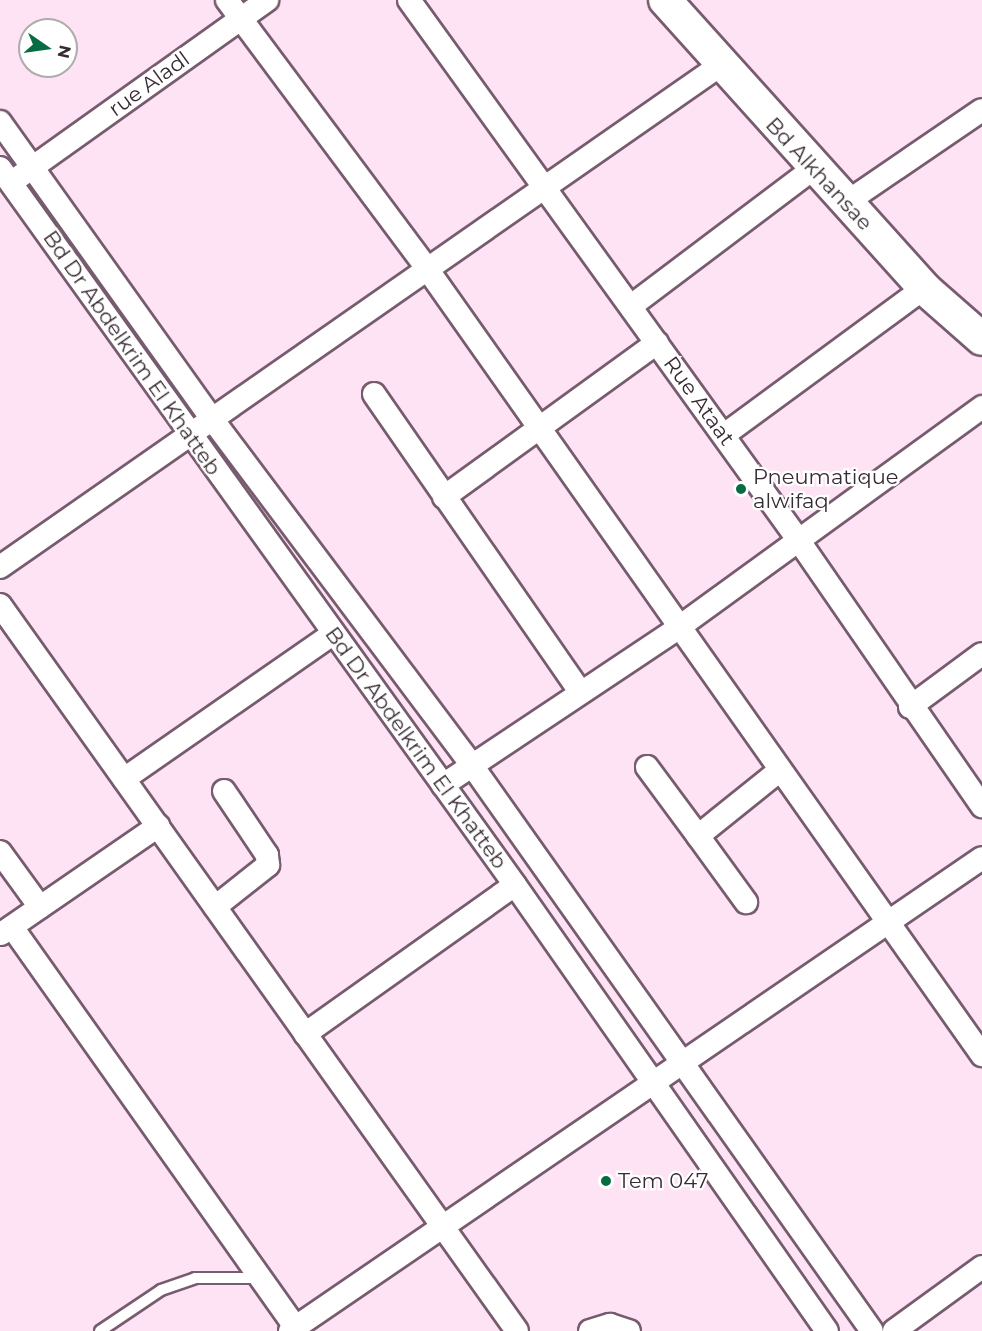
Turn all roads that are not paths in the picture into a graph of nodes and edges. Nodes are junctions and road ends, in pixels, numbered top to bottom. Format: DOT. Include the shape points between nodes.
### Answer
graph roads {
  1 [pos="227,0"];
  2 [pos="267,0"];
  3 [pos="408,0"];
  4 [pos="665,0"];
  5 [pos="241,18"];
  6 [pos="719,66"];
  7 [pos="982,110"];
  8 [pos="0,122"];
  9 [pos="32,168"];
  10 [pos="813,169"];
  11 [pos="4,180"];
  12 [pos="546,186"];
  13 [pos="847,202"];
  14 [pos="428,270"];
  15 [pos="924,288"];
  16 [pos="631,306"];
  17 [pos="982,339"];
  18 [pos="657,343"];
  19 [pos="374,394"];
  20 [pos="982,407"];
  21 [pos="215,423"];
  22 [pos="539,429"];
  23 [pos="724,435"];
  24 [pos="191,437"];
  25 [pos="444,497"];
  26 [pos="797,538"];
  27 [pos="0,567"];
  28 [pos="0,605"];
  29 [pos="678,628"];
  30 [pos="333,634"];
  31 [pos="982,654"];
  32 [pos="580,692"];
  33 [pos="910,707"];
  34 [pos="471,764"];
  35 [pos="647,767"];
  36 [pos="780,770"];
  37 [pos="124,779"];
  38 [pos="443,785"];
  39 [pos="224,791"];
  40 [pos="982,806"];
  41 [pos="158,826"];
  42 [pos="699,836"];
  43 [pos="0,852"];
  44 [pos="982,858"];
  45 [pos="515,885"];
  46 [pos="746,902"];
  47 [pos="40,907"];
  48 [pos="215,907"];
  49 [pos="889,922"];
  50 [pos="6,931"];
  51 [pos="305,1035"];
  52 [pos="982,1055"];
  53 [pos="682,1063"];
  54 [pos="655,1085"];
  55 [pos="441,1226"];
  56 [pos="980,1273"];
  57 [pos="260,1278"];
  58 [pos="293,1329"];
  59 [pos="100,1331"];
  60 [pos="517,1331"];
  61 [pos="590,1331"];
  62 [pos="629,1331"];
  63 [pos="827,1331"];
  64 [pos="873,1331"];
  65 [pos="894,1331"];
  1 -- 5 [label="street"];
  2 -- 5 [label="street, rue Aladl"];
  3 -- 12 [label="street, Rue Ataat"];
  4 -- 6 [label="main road, Bd Alkhansae"];
  5 -- 9 [label="street, rue Aladl"];
  5 -- 14 [label="street"];
  6 -- 10 [label="main road, Bd Alkhansae"];
  6 -- 12 [label="street"];
  7 -- 13 [label="street"];
  8 -- 9 [label="street"];
  9 -- 11 [label="street, rue Aladl"];
  9 -- 21 [label="street"];
  10 -- 13 [label="main road, Bd Alkhansae"];
  10 -- 16 [label="street"];
  11 -- 24 [label="street, Bd Dr Abdelkrim El Khatteb"];
  12 -- 14 [label="street"];
  12 -- 16 [label="street, Rue Ataat"];
  13 -- 15 [label="main road, Bd Alkhansae"];
  14 -- 21 [label="street"];
  14 -- 22 [label="street"];
  15 -- 17 [label="main road, Bd Alkhansae"];
  15 -- 23 [label="street"];
  16 -- 18 [label="street, Rue Ataat"];
  18 -- 22 [label="street"];
  18 -- 23 [label="street, Rue Ataat"];
  19 -- 25 [label="street"];
  20 -- 26 [label="street"];
  21 -- 24 [label="street"];
  21 -- 34 [label="street"];
  22 -- 25 [label="street"];
  22 -- 29 [label="street"];
  23 -- 26 [label="street, Rue Ataat"];
  24 -- 27 [label="street"];
  24 -- 30 [label="street, Bd Dr Abdelkrim El Khatteb"];
  25 -- 32 [label="street"];
  26 -- 29 [label="street"];
  26 -- 33 [label="street, Rue Ataat"];
  28 -- 37 [label="street"];
  29 -- 32 [label="street"];
  29 -- 36 [label="street"];
  30 -- 37 [label="street"];
  30 -- 38 [label="street, Bd Dr Abdelkrim El Khatteb"];
  31 -- 33 [label="street"];
  32 -- 34 [label="street"];
  33 -- 40 [label="street, Rue Ataat"];
  34 -- 38 [label="street"];
  34 -- 53 [label="street"];
  35 -- 42 [label="street"];
  36 -- 42 [label="street"];
  36 -- 49 [label="street"];
  37 -- 41 [label="street"];
  38 -- 45 [label="street, Bd Dr Abdelkrim El Khatteb"];
  39 -- 48 [label="street" via="267,855 268,865"];
  41 -- 47 [label="street"];
  41 -- 48 [label="street"];
  42 -- 46 [label="street"];
  43 -- 47 [label="street"];
  44 -- 49 [label="street"];
  45 -- 51 [label="street"];
  45 -- 54 [label="street, Bd Dr Abdelkrim El Khatteb"];
  47 -- 50 [label="street"];
  48 -- 51 [label="street"];
  49 -- 52 [label="street"];
  49 -- 53 [label="street"];
  50 -- 57 [label="street"];
  51 -- 55 [label="street"];
  53 -- 54 [label="street"];
  53 -- 64 [label="street"];
  54 -- 55 [label="street"];
  54 -- 63 [label="street, Bd Dr Abdelkrim El Khatteb"];
  55 -- 58 [label="street"];
  55 -- 60 [label="street"];
  56 -- 65 [label="street"];
  57 -- 58 [label="street"];
  57 -- 59 [label="lane" via="195,1278 160,1290"];
  61 -- 62 [label="street" via="610,1325"];
}
